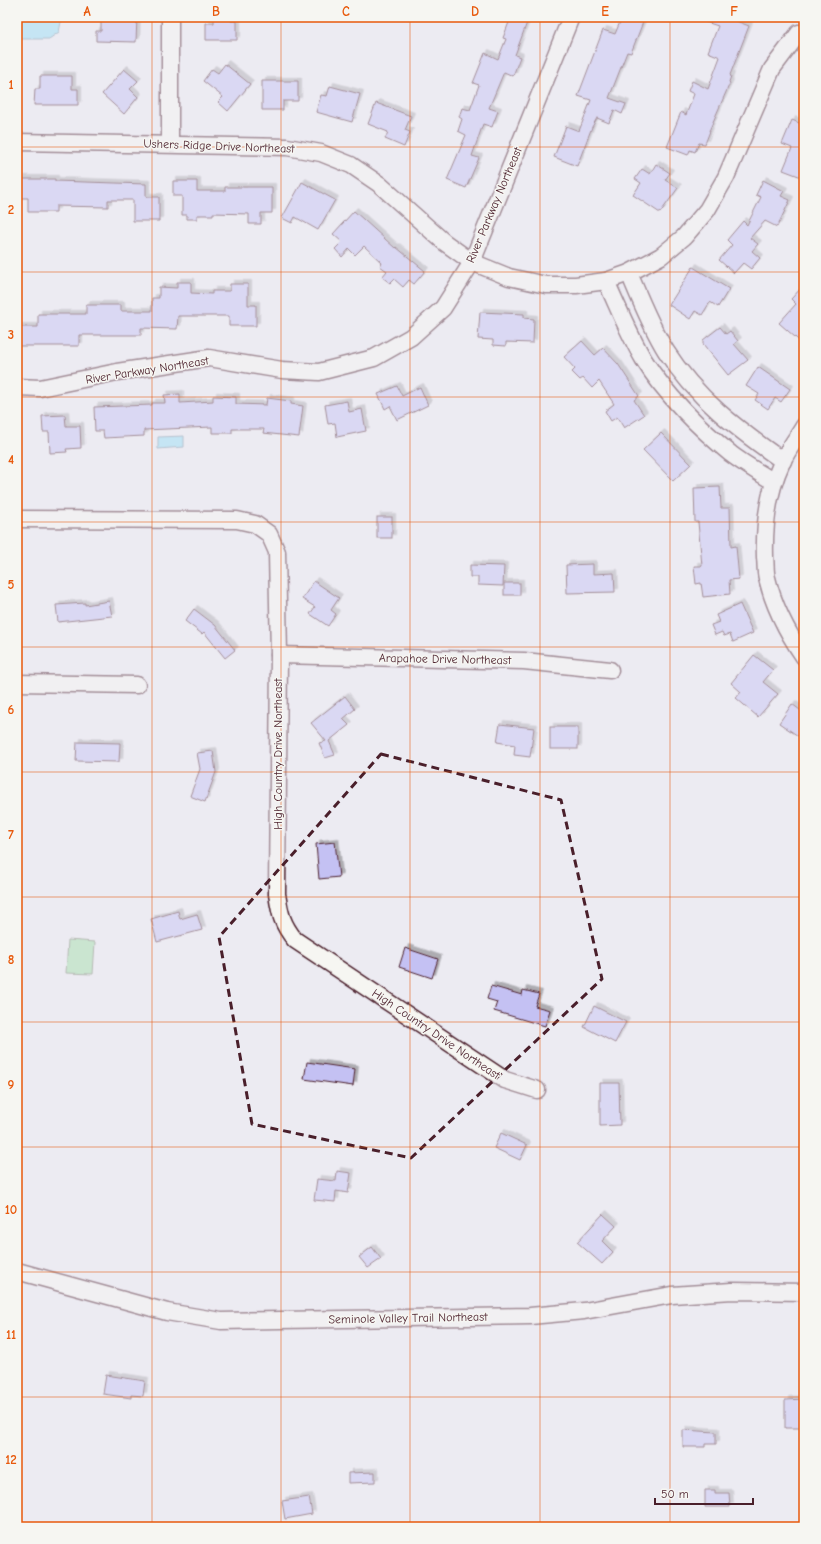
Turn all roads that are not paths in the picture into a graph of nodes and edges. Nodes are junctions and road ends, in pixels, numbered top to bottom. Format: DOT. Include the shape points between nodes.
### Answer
graph roads {
  1 [pos="170,17"];
  2 [pos="571,17"];
  3 [pos="799,33"];
  4 [pos="17,142"];
  5 [pos="170,144"];
  6 [pos="472,262"];
  7 [pos="629,273"];
  8 [pos="606,281"];
  9 [pos="17,387"];
  10 [pos="804,426"];
  11 [pos="783,461"];
  12 [pos="774,482"];
  13 [pos="17,518"];
  14 [pos="279,655"];
  15 [pos="804,657"];
  16 [pos="610,670"];
  17 [pos="17,683"];
  18 [pos="137,685"];
  19 [pos="537,1090"];
  20 [pos="17,1271"];
  21 [pos="804,1292"];
  1 -- 5 [label="street"];
  2 -- 6 [label="street, River Parkway Northeast"];
  3 -- 7 [label="street, Ushers Ridge Drive Northeast" via="772,70 726,177 707,210 684,237 662,256"];
  4 -- 5 [label="street, Ushers Ridge Drive Northeast"];
  5 -- 6 [label="street, Ushers Ridge Drive Northeast" via="287,147 321,153 351,165 379,184 444,242"];
  6 -- 8 [label="street, Ushers Ridge Drive Northeast" via="509,277 546,286 576,286"];
  6 -- 9 [label="street, River Parkway Northeast" via="443,308 411,337 374,358 318,372 282,370 209,358 117,372 40,388"];
  7 -- 8 [label="street, Ushers Ridge Drive Northeast"];
  7 -- 11 [label="street" via="645,312 666,350 687,379 716,411"];
  8 -- 12 [label="street" via="645,361 670,394 699,426 731,454"];
  10 -- 11 [label="street"];
  11 -- 12 [label="street"];
  12 -- 15 [label="street" via="767,509 766,576 788,634"];
  13 -- 14 [label="street, High Country Drive Northeast" via="237,520 255,524 269,534 277,552"];
  14 -- 16 [label="street, Arapahoe Drive Northeast" via="524,661"];
  14 -- 19 [label="street, High Country Drive Northeast" via="277,894 280,914 286,929 295,940 505,1080"];
  17 -- 18 [label="street"];
  20 -- 21 [label="street, Seminole Valley Trail Northeast" via="167,1312 221,1321 530,1316 584,1311 672,1295 732,1291"];
}
